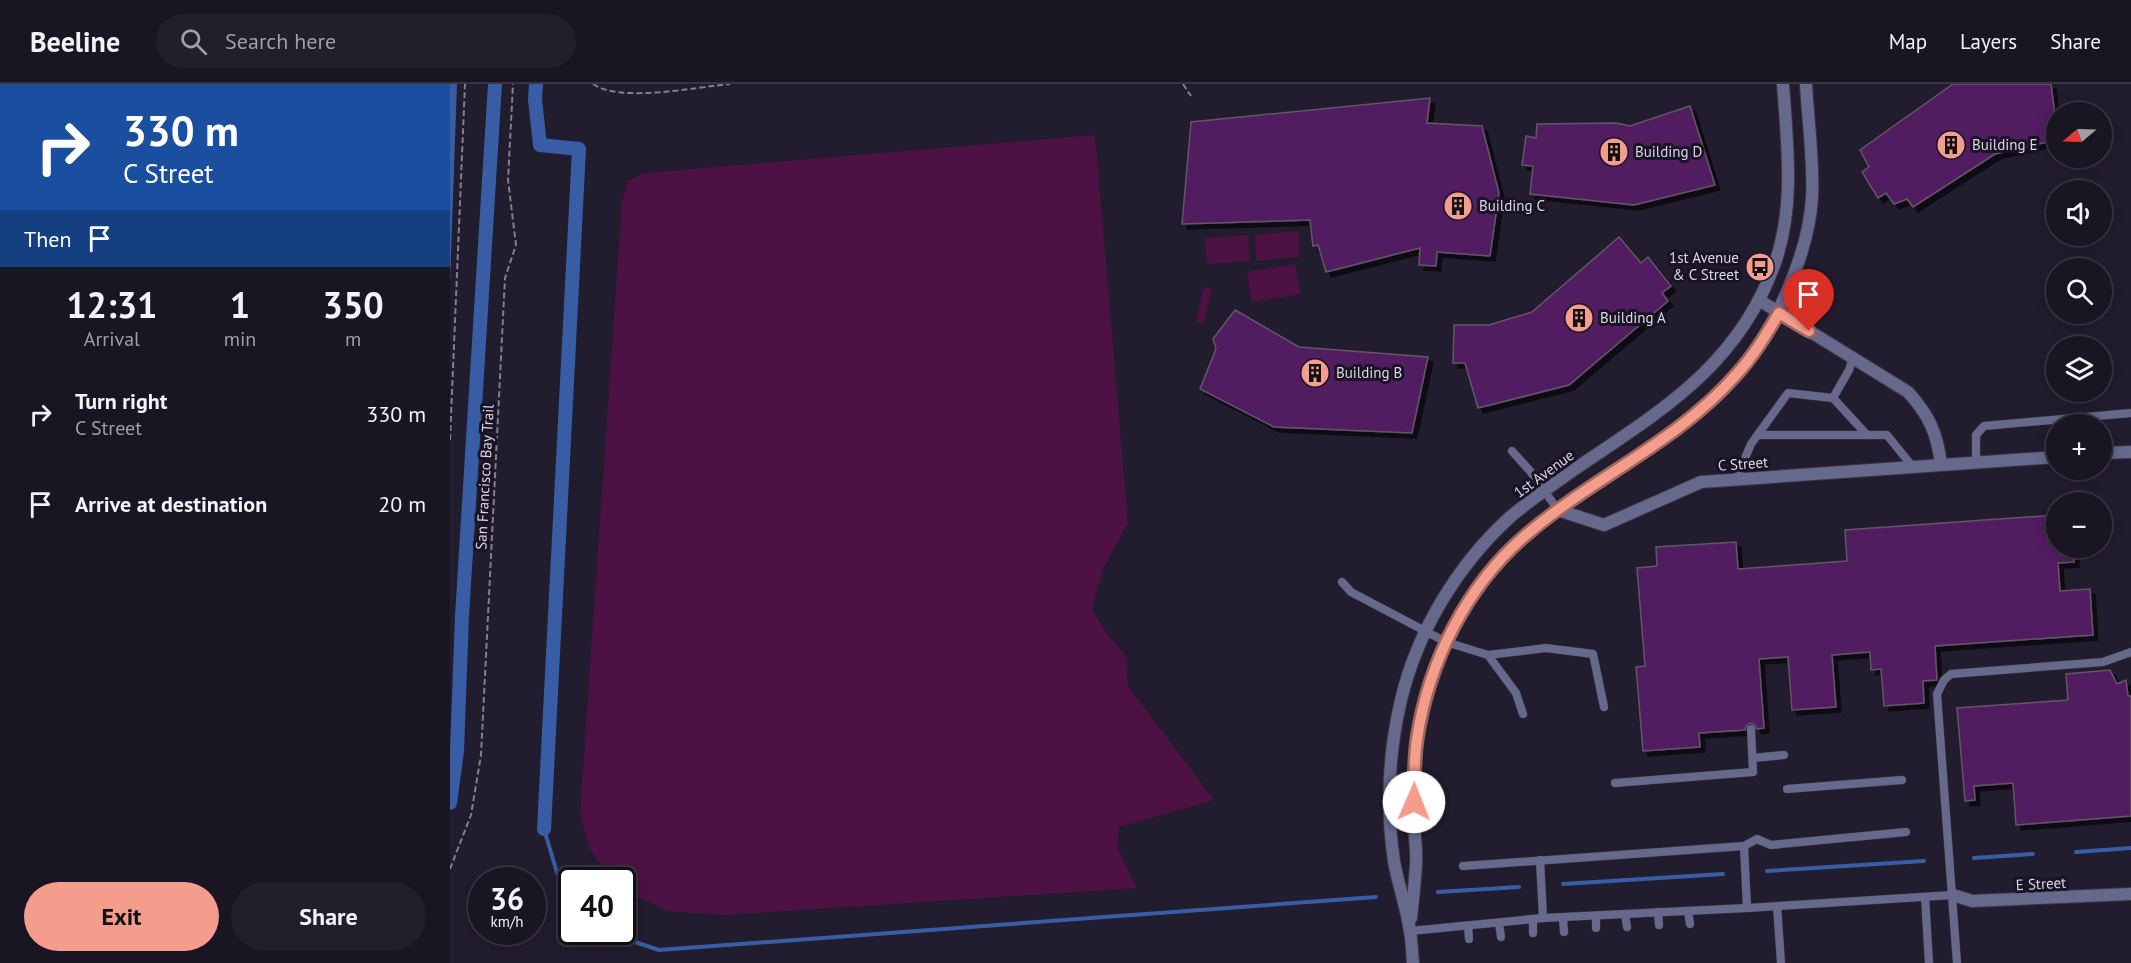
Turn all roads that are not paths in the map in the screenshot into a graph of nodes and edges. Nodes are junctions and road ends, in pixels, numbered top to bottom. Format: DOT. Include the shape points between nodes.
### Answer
graph roads {
  1 [pos="1783,84"];
  2 [pos="1806,84"];
  3 [pos="1758,300"];
  4 [pos="1779,313"];
  5 [pos="1853,358"];
  6 [pos="1833,398"];
  7 [pos="2131,413"];
  8 [pos="1758,435"];
  9 [pos="1867,435"];
  10 [pos="1512,451"];
  11 [pos="2131,452"];
  12 [pos="2112,453"];
  13 [pos="2046,458"];
  14 [pos="1976,462"];
  15 [pos="1941,464"];
  16 [pos="1911,466"];
  17 [pos="1736,479"];
  18 [pos="1544,491"];
  19 [pos="1558,510"];
  20 [pos="1342,582"];
  21 [pos="1425,631"];
  22 [pos="1446,642"];
  23 [pos="2131,652"];
  24 [pos="1488,655"];
  25 [pos="1604,707"];
  26 [pos="1523,714"];
  27 [pos="1751,729"];
  28 [pos="1784,755"];
  29 [pos="1753,758"];
  30 [pos="1902,780"];
  31 [pos="1615,783"];
  32 [pos="1787,789"];
  33 [pos="1906,832"];
  34 [pos="1744,846"];
  35 [pos="1540,860"];
  36 [pos="1463,866"];
  37 [pos="2131,894"];
  38 [pos="1953,895"];
  39 [pos="1925,897"];
  40 [pos="1777,906"];
  41 [pos="1747,908"];
  42 [pos="1688,911"];
  43 [pos="1658,912"];
  44 [pos="1625,914"];
  45 [pos="1596,916"];
  46 [pos="1543,918"];
  47 [pos="1563,918"];
  48 [pos="1533,919"];
  49 [pos="1499,922"];
  50 [pos="1690,924"];
  51 [pos="1659,925"];
  52 [pos="1468,926"];
  53 [pos="1627,927"];
  54 [pos="1596,928"];
  55 [pos="1410,931"];
  56 [pos="1564,932"];
  57 [pos="1533,933"];
  58 [pos="1501,937"];
  59 [pos="1469,939"];
  60 [pos="1413,963"];
  61 [pos="1781,963"];
  62 [pos="1929,963"];
  63 [pos="1957,963"];
  1 -- 3 [label="street, 1st Avenue" via="1788,197 1777,258"];
  2 -- 4 [label="street, 1st Avenue" via="1812,198 1806,236"];
  3 -- 4 [label="street"];
  3 -- 18 [label="street, 1st Avenue" via="1741,332 1694,385"];
  4 -- 5 [label="street"];
  4 -- 19 [label="street, 1st Avenue" via="1761,345 1709,402"];
  5 -- 6 [label="lane"];
  5 -- 15 [label="street" via="1908,392 1924,409"];
  6 -- 8 [label="lane" via="1788,393"];
  6 -- 9 [label="lane"];
  7 -- 14 [label="lane" via="1984,426 1976,435"];
  8 -- 9 [label="lane"];
  8 -- 17 [label="lane"];
  9 -- 16 [label="lane" via="1887,435"];
  10 -- 18 [label="lane"];
  11 -- 12 [label="street"];
  13 -- 14 [label="street, C Street"];
  14 -- 15 [label="street, C Street"];
  15 -- 16 [label="street, C Street"];
  16 -- 17 [label="street, C Street"];
  17 -- 19 [label="street, C Street" via="1701,482 1604,525"];
  18 -- 19 [label="lane"];
  18 -- 21 [label="street, 1st Avenue" via="1481,546"];
  19 -- 22 [label="street, 1st Avenue" via="1498,561"];
  20 -- 21 [label="lane" via="1351,592"];
  21 -- 22 [label="lane"];
  21 -- 55 [label="street, 1st Avenue" via="1401,698 1391,775 1394,861"];
  22 -- 24 [label="lane"];
  22 -- 55 [label="street, 1st Avenue" via="1424,705 1417,739 1416,861"];
  23 -- 38 [label="lane" via="2103,662 1951,674 1944,680 1937,694"];
  24 -- 25 [label="lane" via="1546,648 1593,654"];
  24 -- 26 [label="lane" via="1516,693"];
  27 -- 29 [label="lane"];
  28 -- 29 [label="lane"];
  29 -- 31 [label="lane" via="1753,772"];
  30 -- 32 [label="lane"];
  33 -- 34 [label="lane" via="1770,845 1757,839"];
  34 -- 35 [label="lane"];
  34 -- 41 [label="lane"];
  35 -- 36 [label="lane"];
  35 -- 46 [label="lane"];
  37 -- 38 [label="street, E Street" via="1972,901"];
  38 -- 39 [label="lane"];
  38 -- 63 [label="lane"];
  39 -- 40 [label="lane"];
  39 -- 62 [label="lane"];
  40 -- 41 [label="lane"];
  40 -- 61 [label="lane"];
  41 -- 42 [label="lane" via="1724,913"];
  42 -- 43 [label="lane"];
  42 -- 50 [label="lane"];
  43 -- 44 [label="lane"];
  43 -- 51 [label="lane"];
  44 -- 45 [label="lane"];
  44 -- 53 [label="lane"];
  45 -- 47 [label="lane"];
  45 -- 54 [label="lane"];
  46 -- 47 [label="lane"];
  46 -- 48 [label="lane"];
  47 -- 56 [label="lane"];
  48 -- 49 [label="lane"];
  48 -- 57 [label="lane"];
  49 -- 52 [label="lane"];
  49 -- 58 [label="lane"];
  52 -- 55 [label="lane"];
  52 -- 59 [label="lane"];
  55 -- 60 [label="street, 1st Avenue"];
}
